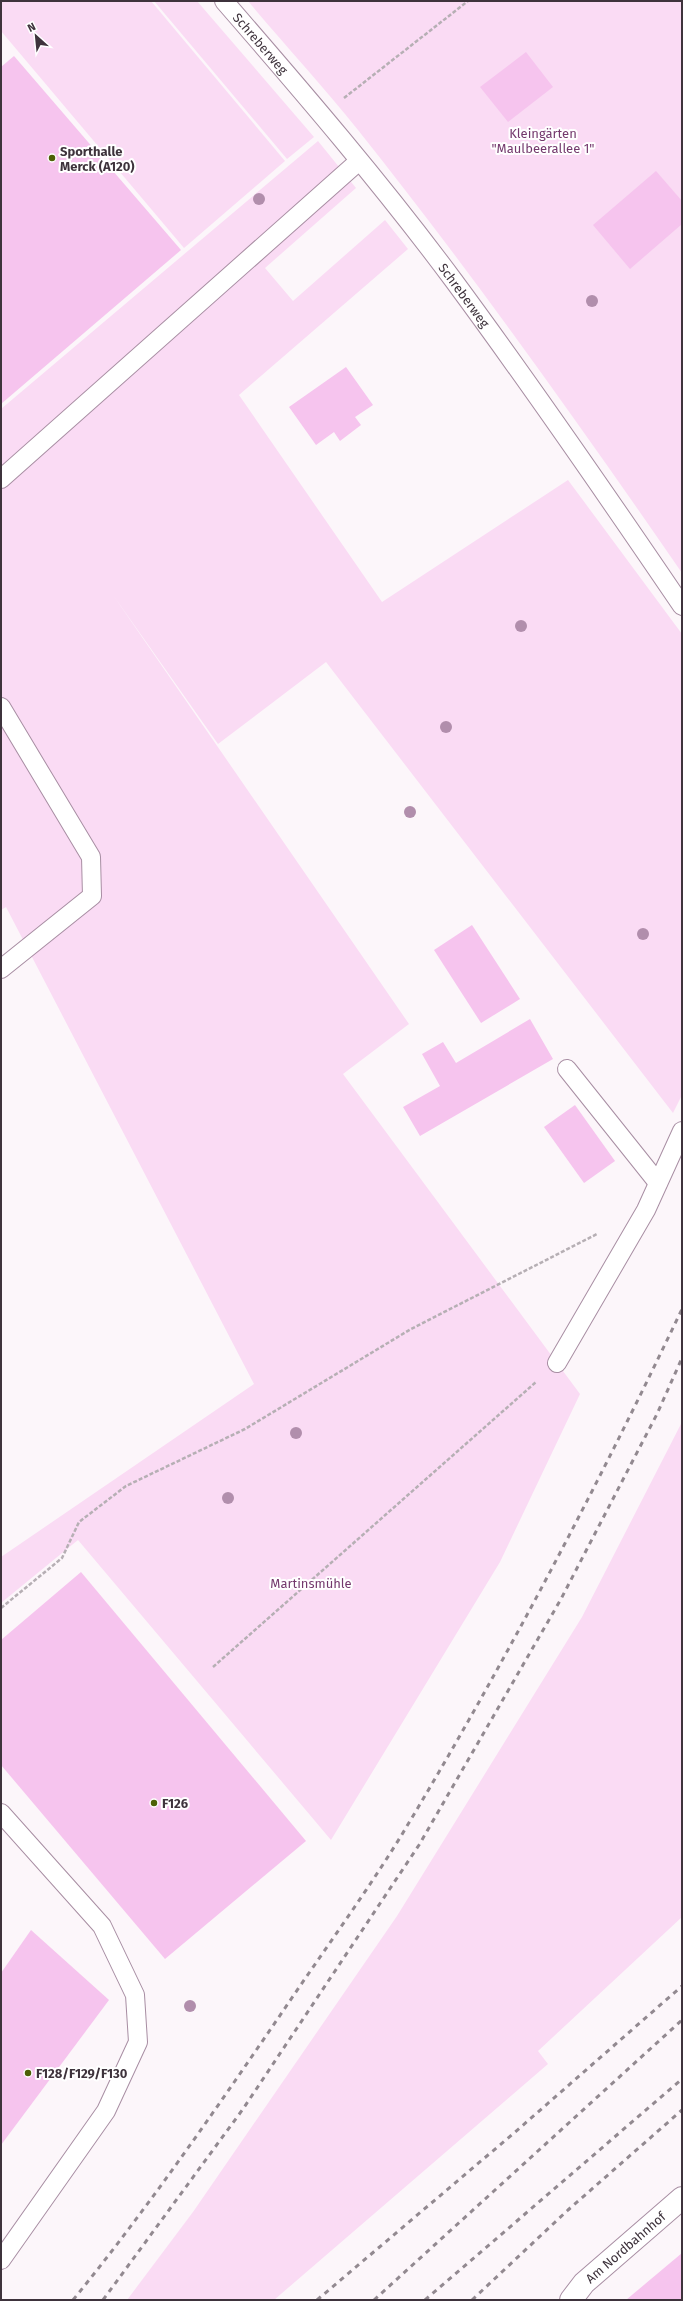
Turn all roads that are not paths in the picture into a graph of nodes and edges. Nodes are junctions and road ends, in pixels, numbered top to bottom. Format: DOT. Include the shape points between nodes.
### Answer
graph roads {
  1 [pos="224,1"];
  2 [pos="359,161"];
  3 [pos="1,479"];
  4 [pos="682,606"];
  5 [pos="1,707"];
  6 [pos="1,969"];
  7 [pos="567,1070"];
  8 [pos="682,1131"];
  9 [pos="658,1183"];
  10 [pos="557,1363"];
  11 [pos="1,1812"];
  12 [pos="682,2198"];
  13 [pos="1,2260"];
  14 [pos="571,2300"];
  1 -- 2 [label="lane, Schreberweg"];
  2 -- 3 [label="lane"];
  2 -- 4 [label="lane, Schreberweg" via="453,280 580,456"];
  5 -- 6 [label="lane" via="91,857 92,896"];
  7 -- 9 [label="lane"];
  8 -- 9 [label="lane"];
  9 -- 10 [label="lane" via="646,1210"];
  11 -- 13 [label="lane" via="102,1926 135,1995 138,2042 106,2111"];
  12 -- 14 [label="street, Am Nordbahnhof" via="584,2283"];
}
